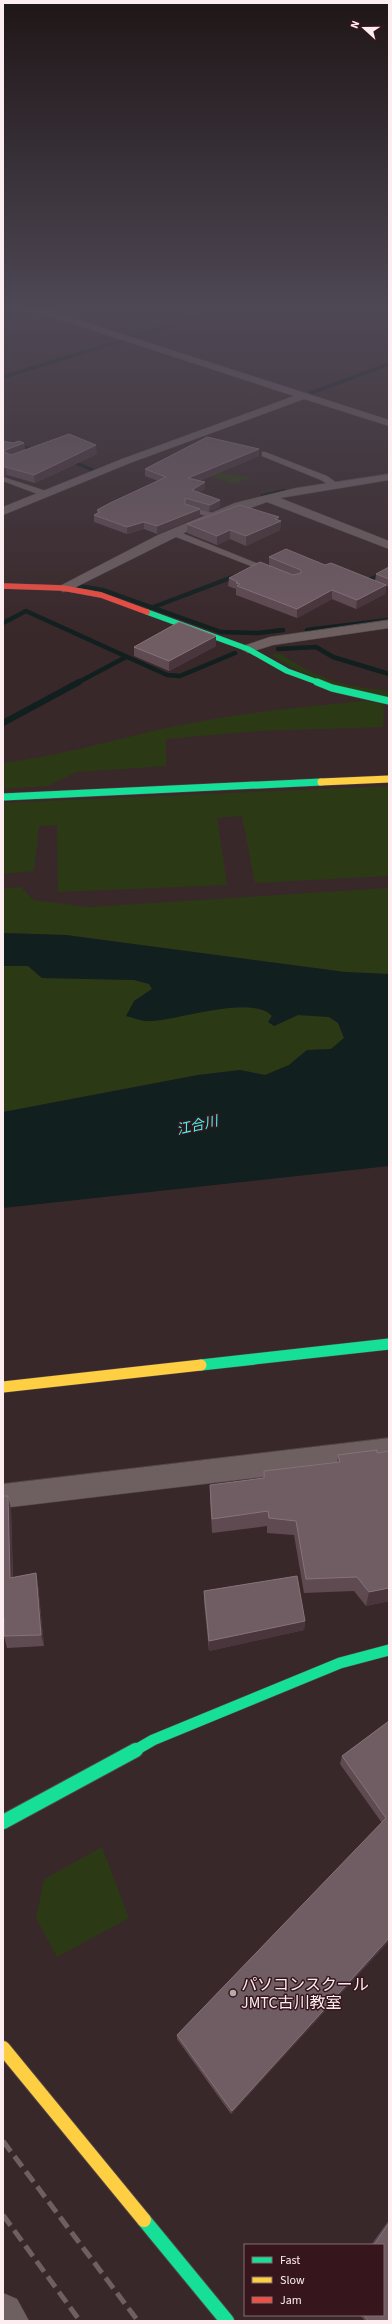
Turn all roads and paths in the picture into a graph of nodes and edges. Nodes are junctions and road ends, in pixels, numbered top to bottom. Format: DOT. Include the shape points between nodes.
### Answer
graph roads {
  1 [pos="250,415"];
  2 [pos="365,415"];
  3 [pos="389,423"];
  4 [pos="265,454"];
  5 [pos="389,477"];
  6 [pos="3,479"];
  7 [pos="336,486"];
  8 [pos="46,494"];
  9 [pos="268,498"];
  10 [pos="189,508"];
  11 [pos="3,511"];
  12 [pos="213,516"];
  13 [pos="174,533"];
  14 [pos="389,545"];
  15 [pos="282,575"];
  16 [pos="3,586"];
  17 [pos="63,588"];
  18 [pos="389,624"];
  19 [pos="248,649"];
  20 [pos="389,701"];
  21 [pos="389,779"];
  22 [pos="3,797"];
  23 [pos="389,1344"];
  24 [pos="3,1387"];
  25 [pos="389,1450"];
  26 [pos="3,1496"];
  27 [pos="389,1650"];
  28 [pos="3,1822"];
  29 [pos="3,2048"];
  30 [pos="3,2313"];
  31 [pos="9,2321"];
  32 [pos="228,2321"];
  1 -- 8 [label="street" via="126,461"];
  2 -- 3 [label="street"];
  4 -- 7 [label="lane" via="324,478"];
  5 -- 7 [label="street"];
  6 -- 8 [label="lane"];
  7 -- 9 [label="street"];
  8 -- 11 [label="street"];
  9 -- 12 [label="street"];
  9 -- 14 [label="street"];
  10 -- 12 [label="lane"];
  12 -- 13 [label="street"];
  13 -- 15 [label="lane"];
  13 -- 17 [label="street"];
  16 -- 17 [label="street"];
  17 -- 19 [label="street" via="101,594"];
  18 -- 19 [label="street" via="270,641"];
  19 -- 20 [label="street" via="287,671 332,688"];
  21 -- 22 [label="street"];
  23 -- 24 [label="street"];
  25 -- 26 [label="street"];
  27 -- 28 [label="street" via="340,1663 153,1740"];
  29 -- 32 [label="street"];
  30 -- 31 [label="street"];
}
